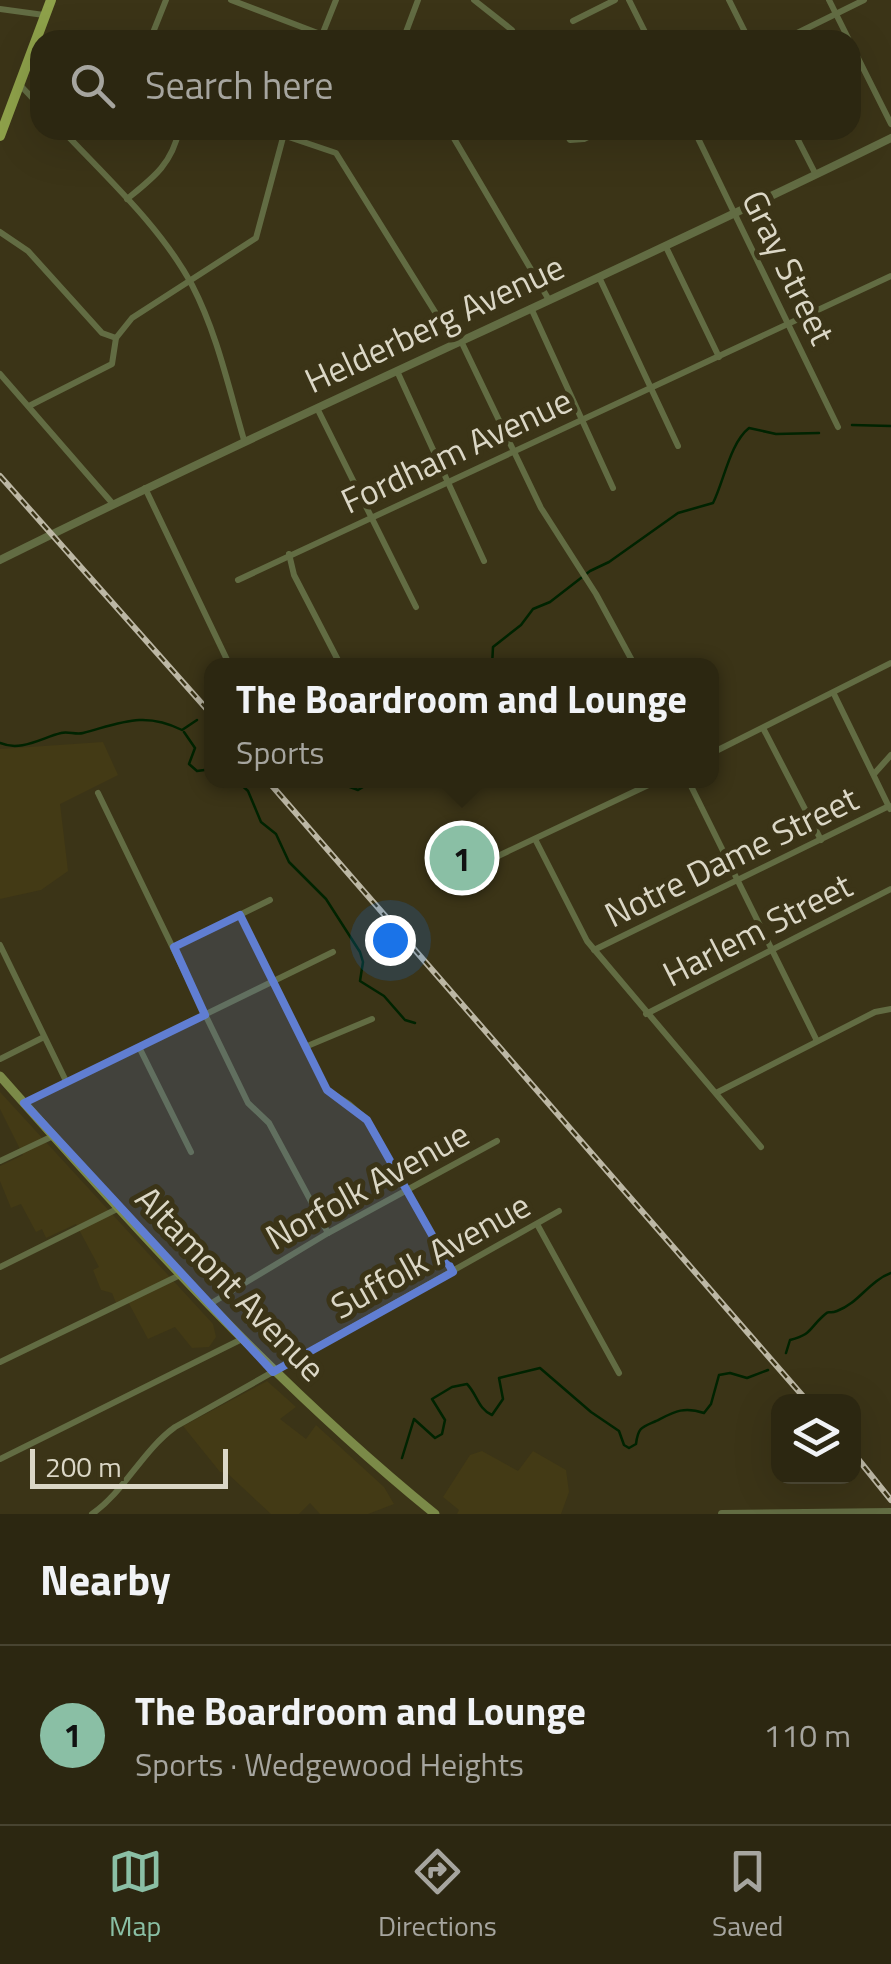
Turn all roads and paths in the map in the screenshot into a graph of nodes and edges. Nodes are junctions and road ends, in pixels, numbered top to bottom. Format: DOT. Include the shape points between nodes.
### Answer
graph roads {
  1 [pos="51,0"];
  2 [pos="166,0"];
  3 [pos="231,0"];
  4 [pos="336,0"];
  5 [pos="418,0"];
  6 [pos="474,0"];
  7 [pos="615,0"];
  8 [pos="629,0"];
  9 [pos="729,0"];
  10 [pos="829,0"];
  11 [pos="864,0"];
  12 [pos="0,9"];
  13 [pos="836,14"];
  14 [pos="46,15"];
  15 [pos="573,21"];
  16 [pos="40,30"];
  17 [pos="154,30"];
  18 [pos="302,30"];
  19 [pos="324,30"];
  20 [pos="408,30"];
  21 [pos="512,30"];
  22 [pos="644,30"];
  23 [pos="743,30"];
  24 [pos="803,30"];
  25 [pos="844,30"];
  26 [pos="30,58"];
  27 [pos="861,64"];
  28 [pos="20,85"];
  29 [pos="30,96"];
  30 [pos="891,124"];
  31 [pos="0,136"];
  32 [pos="891,138"];
  33 [pos="71,140"];
  34 [pos="177,140"];
  35 [pos="282,140"];
  36 [pos="301,140"];
  37 [pos="454,140"];
  38 [pos="699,140"];
  39 [pos="798,140"];
  40 [pos="816,175"];
  41 [pos="127,199"];
  42 [pos="736,214"];
  43 [pos="0,232"];
  44 [pos="666,247"];
  45 [pos="891,276"];
  46 [pos="600,277"];
  47 [pos="190,282"];
  48 [pos="549,300"];
  49 [pos="531,308"];
  50 [pos="789,324"];
  51 [pos="116,338"];
  52 [pos="458,342"];
  53 [pos="719,357"];
  54 [pos="397,371"];
  55 [pos="0,374"];
  56 [pos="650,389"];
  57 [pos="28,406"];
  58 [pos="317,408"];
  59 [pos="582,420"];
  60 [pos="838,427"];
  61 [pos="244,440"];
  62 [pos="678,446"];
  63 [pos="514,450"];
  64 [pos="447,482"];
  65 [pos="145,488"];
  66 [pos="613,488"];
  67 [pos="113,504"];
  68 [pos="372,516"];
  69 [pos="290,554"];
  70 [pos="0,560"];
  71 [pos="484,560"];
  72 [pos="238,580"];
  73 [pos="416,606"];
  74 [pos="226,658"];
  75 [pos="337,658"];
  76 [pos="631,658"];
  77 [pos="891,664"];
  78 [pos="834,694"];
  79 [pos="763,728"];
  80 [pos="719,750"];
  81 [pos="891,754"];
  82 [pos="874,774"];
  83 [pos="641,788"];
  84 [pos="692,788"];
  85 [pos="98,793"];
  86 [pos="890,808"];
  87 [pos="534,840"];
  88 [pos="820,840"];
  89 [pos="480,865"];
  90 [pos="737,880"];
  91 [pos="891,889"];
  92 [pos="270,900"];
  93 [pos="240,915"];
  94 [pos="0,945"];
  95 [pos="174,947"];
  96 [pos="594,950"];
  97 [pos="772,950"];
  98 [pos="333,952"];
  99 [pos="2,955"];
  100 [pos="273,982"];
  101 [pos="889,1008"];
  102 [pos="646,1014"];
  103 [pos="205,1015"];
  104 [pos="372,1019"];
  105 [pos="44,1037"];
  106 [pos="817,1041"];
  107 [pos="139,1047"];
  108 [pos="305,1047"];
  109 [pos="0,1059"];
  110 [pos="0,1076"];
  111 [pos="66,1081"];
  112 [pos="716,1093"];
  113 [pos="24,1103"];
  114 [pos="54,1135"];
  115 [pos="498,1141"];
  116 [pos="761,1147"];
  117 [pos="191,1152"];
  118 [pos="0,1161"];
  119 [pos="408,1190"];
  120 [pos="120,1208"];
  121 [pos="559,1211"];
  122 [pos="537,1224"];
  123 [pos="328,1233"];
  124 [pos="0,1267"];
  125 [pos="452,1272"];
  126 [pos="181,1274"];
  127 [pos="210,1304"];
  128 [pos="242,1339"];
  129 [pos="0,1362"];
  130 [pos="274,1372"];
  131 [pos="620,1373"];
  132 [pos="0,1459"];
  133 [pos="817,1512"];
  134 [pos="891,1512"];
  135 [pos="92,1514"];
  136 [pos="435,1514"];
  137 [pos="722,1514"];
  138 [pos="772,1514"];
  1 -- 14 [label="main road"];
  2 -- 17 [label="street"];
  3 -- 18 [label="street"];
  4 -- 19 [label="street"];
  5 -- 20 [label="street"];
  6 -- 21 [label="street"];
  7 -- 15 [label="street"];
  8 -- 22 [label="street"];
  9 -- 23 [label="street"];
  10 -- 13 [label="street"];
  11 -- 13 [label="street"];
  12 -- 14 [label="street"];
  13 -- 24 [label="street"];
  13 -- 25 [label="street"];
  14 -- 16 [label="main road"];
  26 -- 28 [label="main road"];
  27 -- 30 [label="street"];
  28 -- 29 [label="street"];
  28 -- 31 [label="main road"];
  32 -- 40 [label="street, Helderberg Avenue"];
  33 -- 41 [label="street"];
  34 -- 41 [label="street" via="168,162"];
  35 -- 47 [label="street" via="256,238"];
  36 -- 52 [label="street" via="336,154"];
  37 -- 48 [label="street"];
  38 -- 42 [label="street, Gray Street"];
  39 -- 40 [label="street"];
  40 -- 42 [label="street, Helderberg Avenue"];
  41 -- 47 [label="street"];
  42 -- 44 [label="street, Helderberg Avenue"];
  42 -- 50 [label="street, Gray Street"];
  43 -- 51 [label="street" via="28,251 102,333"];
  44 -- 46 [label="street, Helderberg Avenue"];
  44 -- 53 [label="street"];
  45 -- 50 [label="street, Fordham Avenue"];
  46 -- 48 [label="street, Helderberg Avenue"];
  46 -- 56 [label="street"];
  47 -- 51 [label="street" via="132,318"];
  47 -- 61 [label="street"];
  48 -- 49 [label="street, Helderberg Avenue"];
  49 -- 52 [label="street, Helderberg Avenue"];
  49 -- 59 [label="street"];
  50 -- 53 [label="street, Fordham Avenue"];
  50 -- 60 [label="street, Gray Street"];
  51 -- 57 [label="street" via="112,364"];
  52 -- 54 [label="street, Helderberg Avenue"];
  52 -- 63 [label="street"];
  53 -- 56 [label="street, Fordham Avenue"];
  54 -- 58 [label="street, Helderberg Avenue"];
  54 -- 64 [label="street"];
  55 -- 57 [label="street"];
  56 -- 59 [label="street, Fordham Avenue"];
  56 -- 62 [label="street"];
  57 -- 67 [label="street"];
  58 -- 61 [label="street, Helderberg Avenue"];
  58 -- 68 [label="street"];
  59 -- 63 [label="street, Fordham Avenue"];
  59 -- 66 [label="street"];
  61 -- 65 [label="street, Helderberg Avenue"];
  63 -- 64 [label="street, Fordham Avenue"];
  63 -- 76 [label="street"];
  64 -- 68 [label="street, Fordham Avenue"];
  64 -- 71 [label="street"];
  65 -- 67 [label="street, Helderberg Avenue"];
  65 -- 74 [label="street"];
  67 -- 70 [label="street, Helderberg Avenue"];
  68 -- 69 [label="street, Fordham Avenue"];
  68 -- 73 [label="street"];
  69 -- 72 [label="street, Fordham Avenue"];
  69 -- 75 [label="street"];
  77 -- 78 [label="street"];
  78 -- 79 [label="street"];
  78 -- 82 [label="street"];
  79 -- 80 [label="street"];
  79 -- 88 [label="street"];
  81 -- 82 [label="street"];
  82 -- 86 [label="street"];
  83 -- 87 [label="street"];
  84 -- 90 [label="street"];
  85 -- 95 [label="street"];
  86 -- 88 [label="street, Notre Dame Street"];
  87 -- 89 [label="street"];
  87 -- 96 [label="street"];
  88 -- 90 [label="street, Notre Dame Street"];
  90 -- 96 [label="street, Notre Dame Street"];
  90 -- 97 [label="street"];
  91 -- 97 [label="street, Harlem Street"];
  92 -- 93 [label="street"];
  93 -- 95 [label="street"];
  93 -- 100 [label="street"];
  94 -- 99 [label="street"];
  95 -- 103 [label="street"];
  96 -- 102 [label="street"];
  97 -- 102 [label="street, Harlem Street"];
  97 -- 106 [label="street"];
  98 -- 100 [label="street"];
  99 -- 105 [label="street"];
  100 -- 103 [label="street"];
  100 -- 108 [label="street"];
  101 -- 106 [label="street"];
  102 -- 112 [label="street"];
  103 -- 107 [label="street"];
  103 -- 123 [label="street" via="248,1103 269,1123"];
  104 -- 108 [label="street"];
  105 -- 109 [label="street"];
  105 -- 111 [label="street"];
  106 -- 112 [label="street"];
  107 -- 111 [label="street"];
  107 -- 117 [label="street"];
  108 -- 119 [label="street" via="327,1090 367,1120"];
  110 -- 113 [label="main road, Altamont Avenue"];
  111 -- 113 [label="street"];
  112 -- 116 [label="street"];
  113 -- 114 [label="main road, Altamont Avenue"];
  114 -- 118 [label="street"];
  114 -- 120 [label="main road, Altamont Avenue"];
  115 -- 119 [label="street, Norfolk Avenue"];
  119 -- 123 [label="street, Norfolk Avenue"];
  119 -- 125 [label="street"];
  120 -- 124 [label="street"];
  120 -- 126 [label="main road, Altamont Avenue"];
  121 -- 122 [label="street, Suffolk Avenue"];
  122 -- 125 [label="street, Suffolk Avenue"];
  122 -- 131 [label="street"];
  123 -- 127 [label="street, Norfolk Avenue"];
  125 -- 130 [label="street, Suffolk Avenue"];
  126 -- 127 [label="main road, Altamont Avenue"];
  126 -- 129 [label="street"];
  127 -- 128 [label="main road, Altamont Avenue"];
  128 -- 130 [label="main road, Altamont Avenue"];
  128 -- 132 [label="street"];
  130 -- 135 [label="street, Suffolk Avenue" via="157,1440"];
  130 -- 136 [label="main road, Altamont Avenue"];
  133 -- 134 [label="street"];
  133 -- 138 [label="street"];
  137 -- 138 [label="street"];
}
